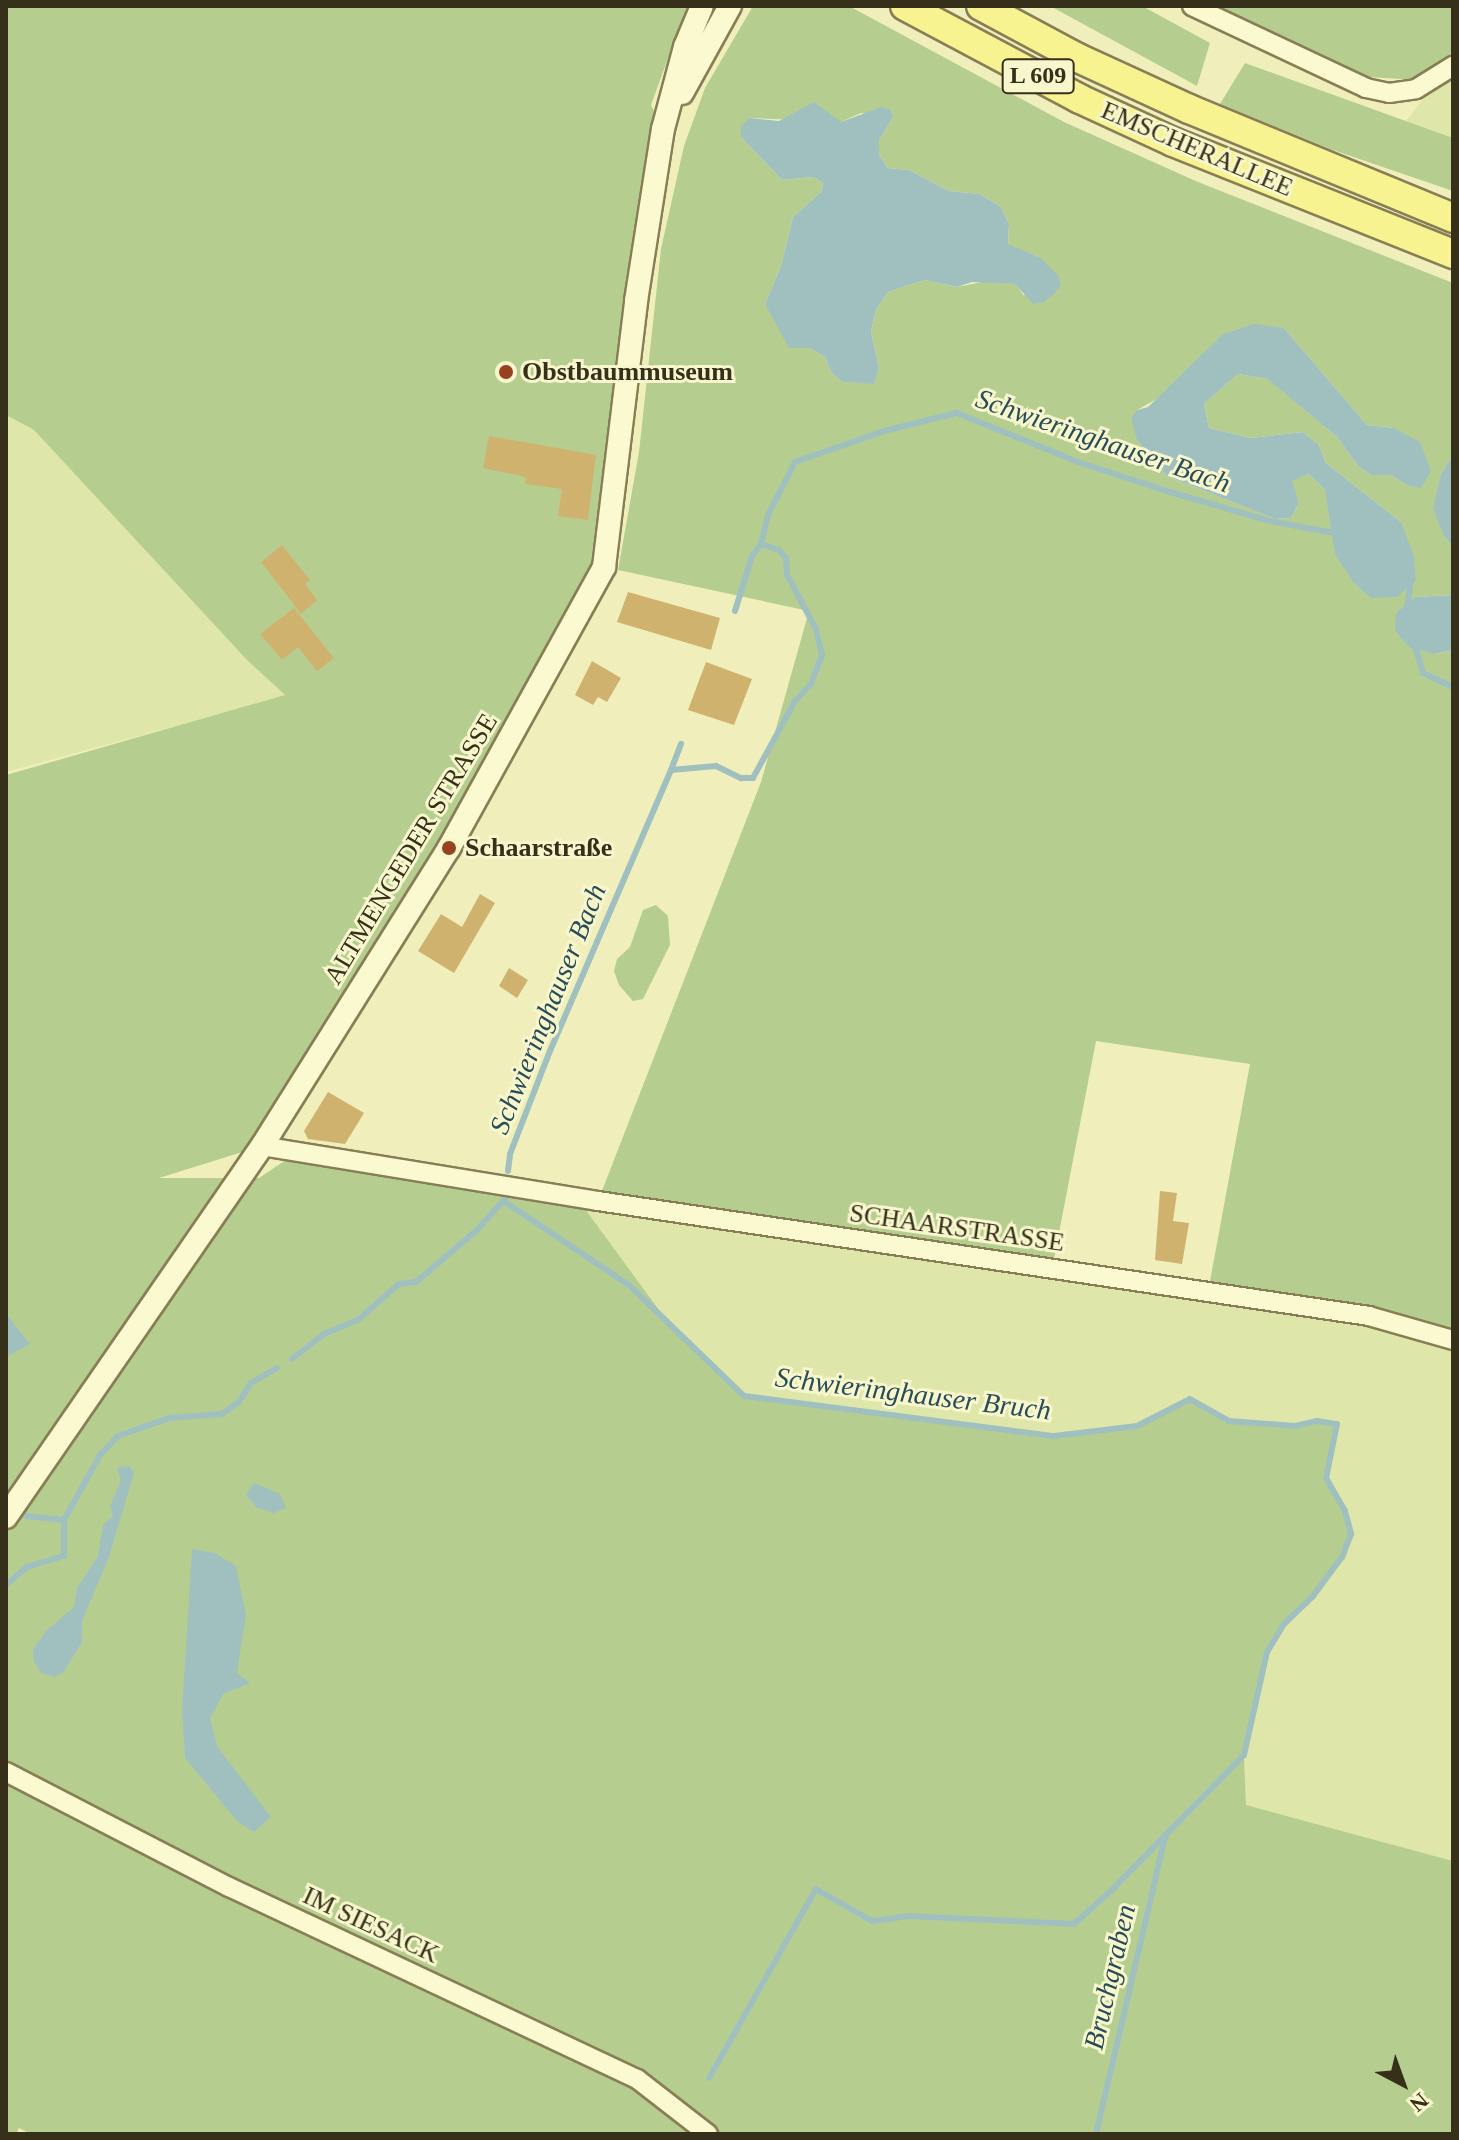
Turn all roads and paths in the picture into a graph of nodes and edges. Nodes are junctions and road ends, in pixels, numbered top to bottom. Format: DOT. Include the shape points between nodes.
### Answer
graph roads {
  1 [pos="702,6"];
  2 [pos="730,6"];
  3 [pos="905,6"];
  4 [pos="981,6"];
  5 [pos="1192,6"];
  6 [pos="1453,66"];
  7 [pos="663,129"];
  8 [pos="1453,218"];
  9 [pos="1453,254"];
  10 [pos="262,1146"];
  11 [pos="1453,1340"];
  12 [pos="6,1517"];
  13 [pos="6,1772"];
  14 [pos="708,2134"];
  1 -- 7 [label="street, ALTMENGEDER STRASSE"];
  2 -- 7 [label="street, ALTMENGEDER STRASSE"];
  3 -- 9 [label="main road, EMSCHERALLEE / L 609" via="1080,99"];
  4 -- 8 [label="main road, EMSCHERALLEE / L 609" via="1199,114"];
  5 -- 6 [label="street" via="1366,88 1389,93 1416,89"];
  7 -- 10 [label="street, ALTMENGEDER STRASSE" via="604,567 449,848"];
  10 -- 11 [label="street, SCHAARSTRASSE" via="1369,1316"];
  10 -- 12 [label="street, ALTMENGEDER STRASSE"];
  13 -- 14 [label="street, IM SIESACK" via="229,1887 637,2079"];
}
